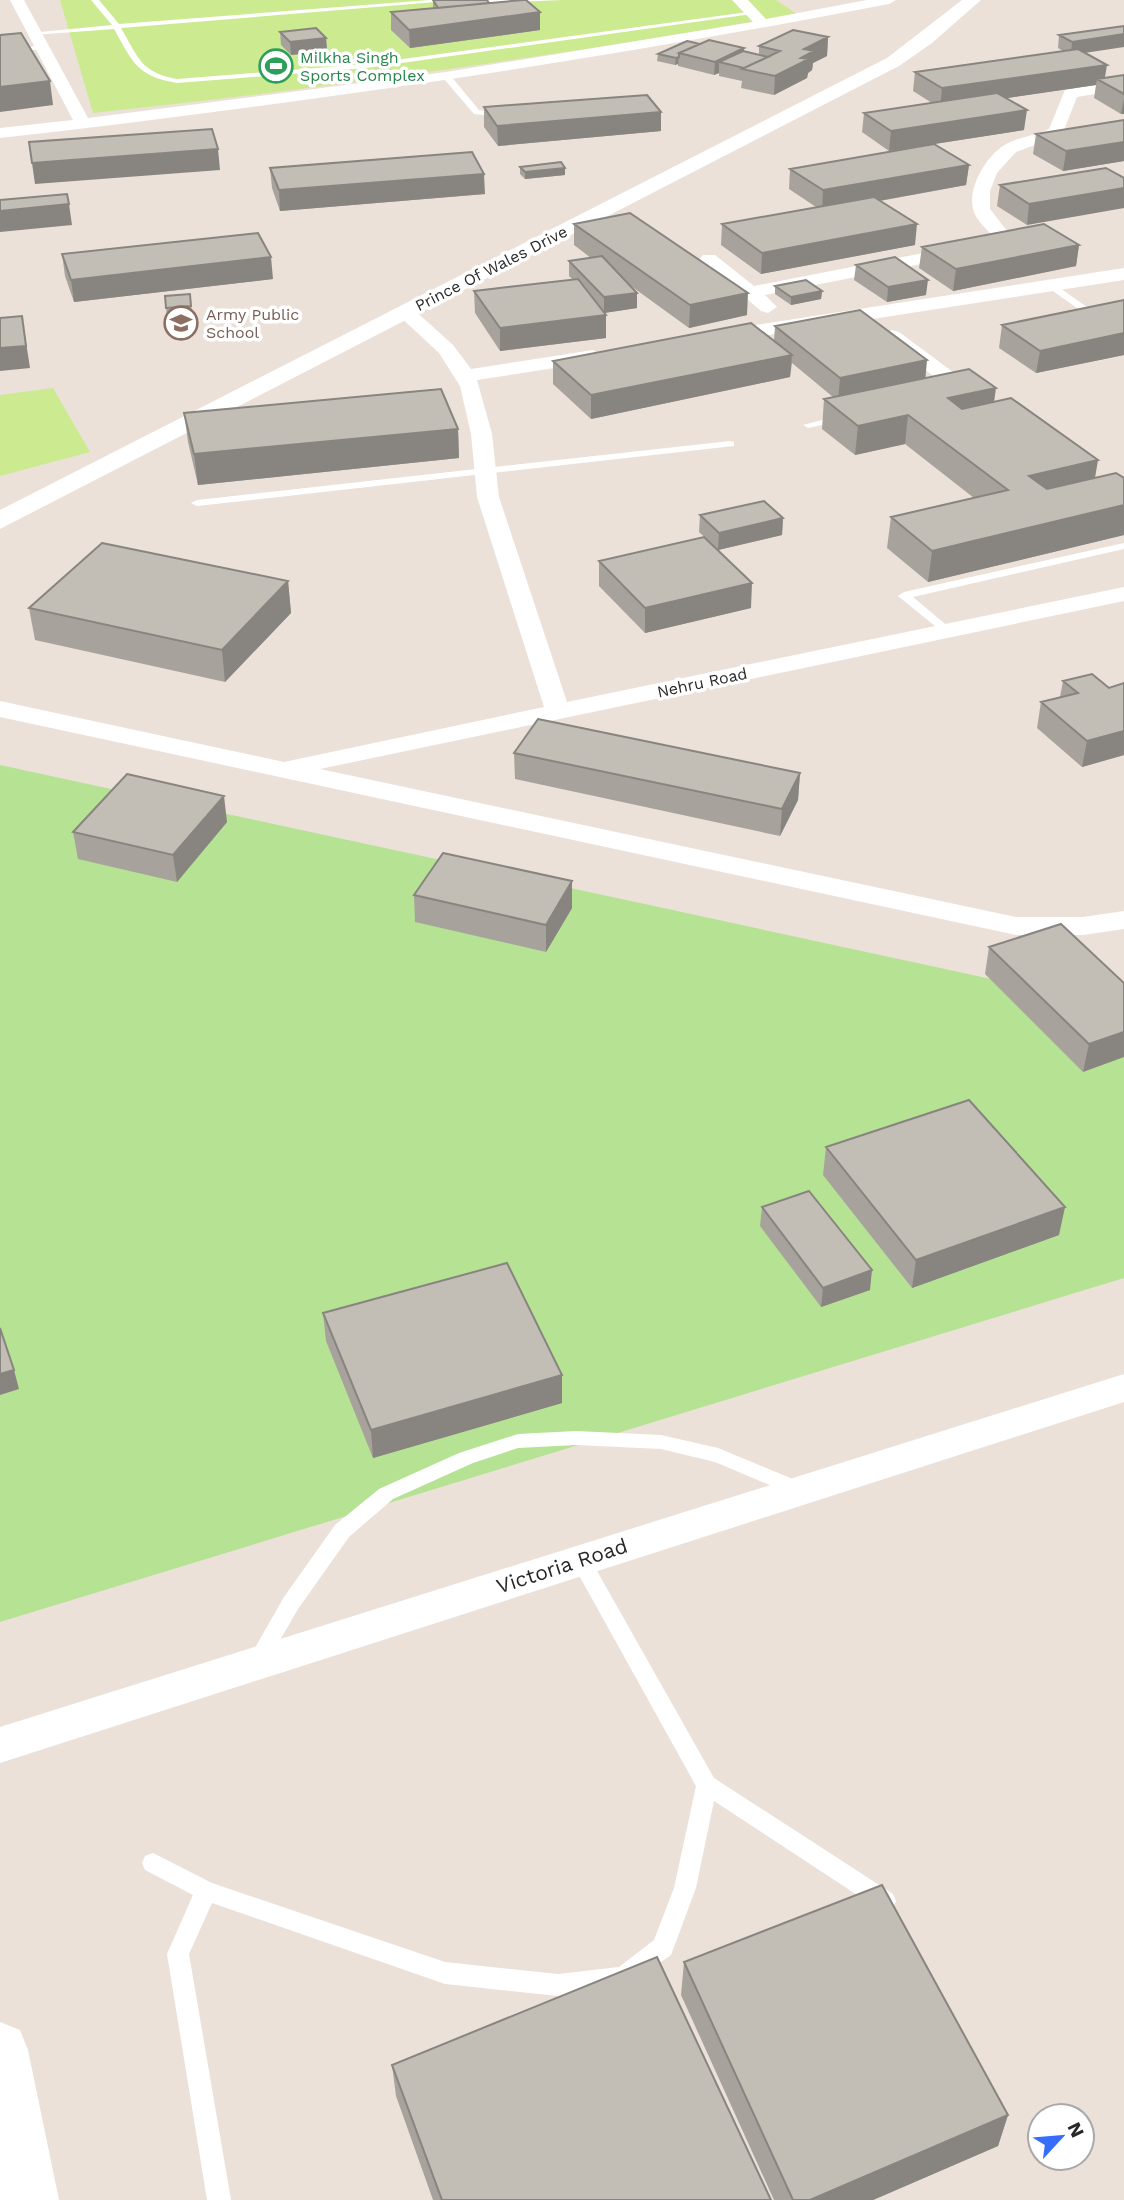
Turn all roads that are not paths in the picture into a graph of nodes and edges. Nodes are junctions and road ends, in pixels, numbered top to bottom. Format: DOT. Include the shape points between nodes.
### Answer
graph roads {
  1 [pos="17,0"];
  2 [pos="96,0"];
  3 [pos="558,0"];
  4 [pos="739,0"];
  5 [pos="889,0"];
  6 [pos="972,0"];
  7 [pos="454,1"];
  8 [pos="759,19"];
  9 [pos="116,25"];
  10 [pos="34,33"];
  11 [pos="42,47"];
  12 [pos="0,52"];
  13 [pos="447,77"];
  14 [pos="1124,84"];
  15 [pos="510,114"];
  16 [pos="83,124"];
  17 [pos="0,133"];
  18 [pos="709,259"];
  19 [pos="1124,274"];
  20 [pos="1050,285"];
  21 [pos="752,292"];
  22 [pos="405,312"];
  23 [pos="862,315"];
  24 [pos="1112,319"];
  25 [pos="1100,321"];
  26 [pos="1088,323"];
  27 [pos="788,326"];
  28 [pos="694,341"];
  29 [pos="613,353"];
  30 [pos="465,376"];
  31 [pos="989,408"];
  32 [pos="847,417"];
  33 [pos="807,425"];
  34 [pos="730,444"];
  35 [pos="488,470"];
  36 [pos="197,503"];
  37 [pos="0,521"];
  38 [pos="1124,546"];
  39 [pos="1124,594"];
  40 [pos="946,631"];
  41 [pos="0,709"];
  42 [pos="558,712"];
  43 [pos="279,770"];
  44 [pos="1124,920"];
  45 [pos="1124,1388"];
  46 [pos="801,1490"];
  47 [pos="581,1561"];
  48 [pos="256,1664"];
  49 [pos="0,1745"];
  50 [pos="707,1784"];
  51 [pos="153,1863"];
  52 [pos="206,1891"];
  53 [pos="888,1903"];
  54 [pos="0,2050"];
  55 [pos="29,2200"];
  56 [pos="219,2200"];
  1 -- 10 [label="street"];
  2 -- 9 [label="lane"];
  3 -- 7 [label="lane"];
  4 -- 8 [label="street"];
  5 -- 8 [label="street"];
  6 -- 22 [label="main road, Prince Of Wales Drive" via="893,62"];
  7 -- 9 [label="lane"];
  8 -- 9 [label="lane" via="203,81 177,81 138,68"];
  8 -- 13 [label="street"];
  9 -- 10 [label="lane"];
  10 -- 11 [label="street"];
  11 -- 12 [label="lane"];
  11 -- 16 [label="street"];
  13 -- 15 [label="lane" via="477,112"];
  13 -- 16 [label="street"];
  14 -- 21 [label="street" via="1070,93 1056,132 1005,152 982,190 980,203 984,216 999,232 999,239 991,245"];
  16 -- 17 [label="street"];
  18 -- 21 [label="street"];
  19 -- 20 [label="street"];
  20 -- 23 [label="street"];
  20 -- 25 [label="lane"];
  21 -- 27 [label="street"];
  22 -- 30 [label="street" via="440,342"];
  22 -- 37 [label="main road, Prince Of Wales Drive"];
  23 -- 27 [label="street"];
  23 -- 31 [label="street" via="960,393"];
  24 -- 25 [label="lane"];
  25 -- 26 [label="lane"];
  27 -- 28 [label="street"];
  29 -- 30 [label="street"];
  30 -- 35 [label="street"];
  32 -- 33 [label="lane"];
  34 -- 35 [label="lane"];
  35 -- 36 [label="lane"];
  35 -- 42 [label="street" via="488,497"];
  38 -- 40 [label="lane" via="904,596"];
  39 -- 40 [label="street, Nehru Road"];
  40 -- 42 [label="street, Nehru Road"];
  41 -- 43 [label="street"];
  42 -- 43 [label="street, Nehru Road"];
  43 -- 44 [label="street" via="1017,926 1083,926"];
  45 -- 46 [label="street, Victoria Road"];
  46 -- 47 [label="street, Victoria Road"];
  46 -- 48 [label="lane" via="718,1455 661,1442 518,1441 466,1458 387,1494 342,1531 291,1603"];
  47 -- 48 [label="street, Victoria Road"];
  47 -- 50 [label="lane"];
  48 -- 49 [label="street, Victoria Road"];
  50 -- 52 [label="lane" via="685,1888 663,1947 624,1977 558,1986 445,1973"];
  50 -- 53 [label="lane"];
  51 -- 52 [label="lane"];
  52 -- 56 [label="lane" via="178,1954"];
  54 -- 55 [label="main road"];
}
